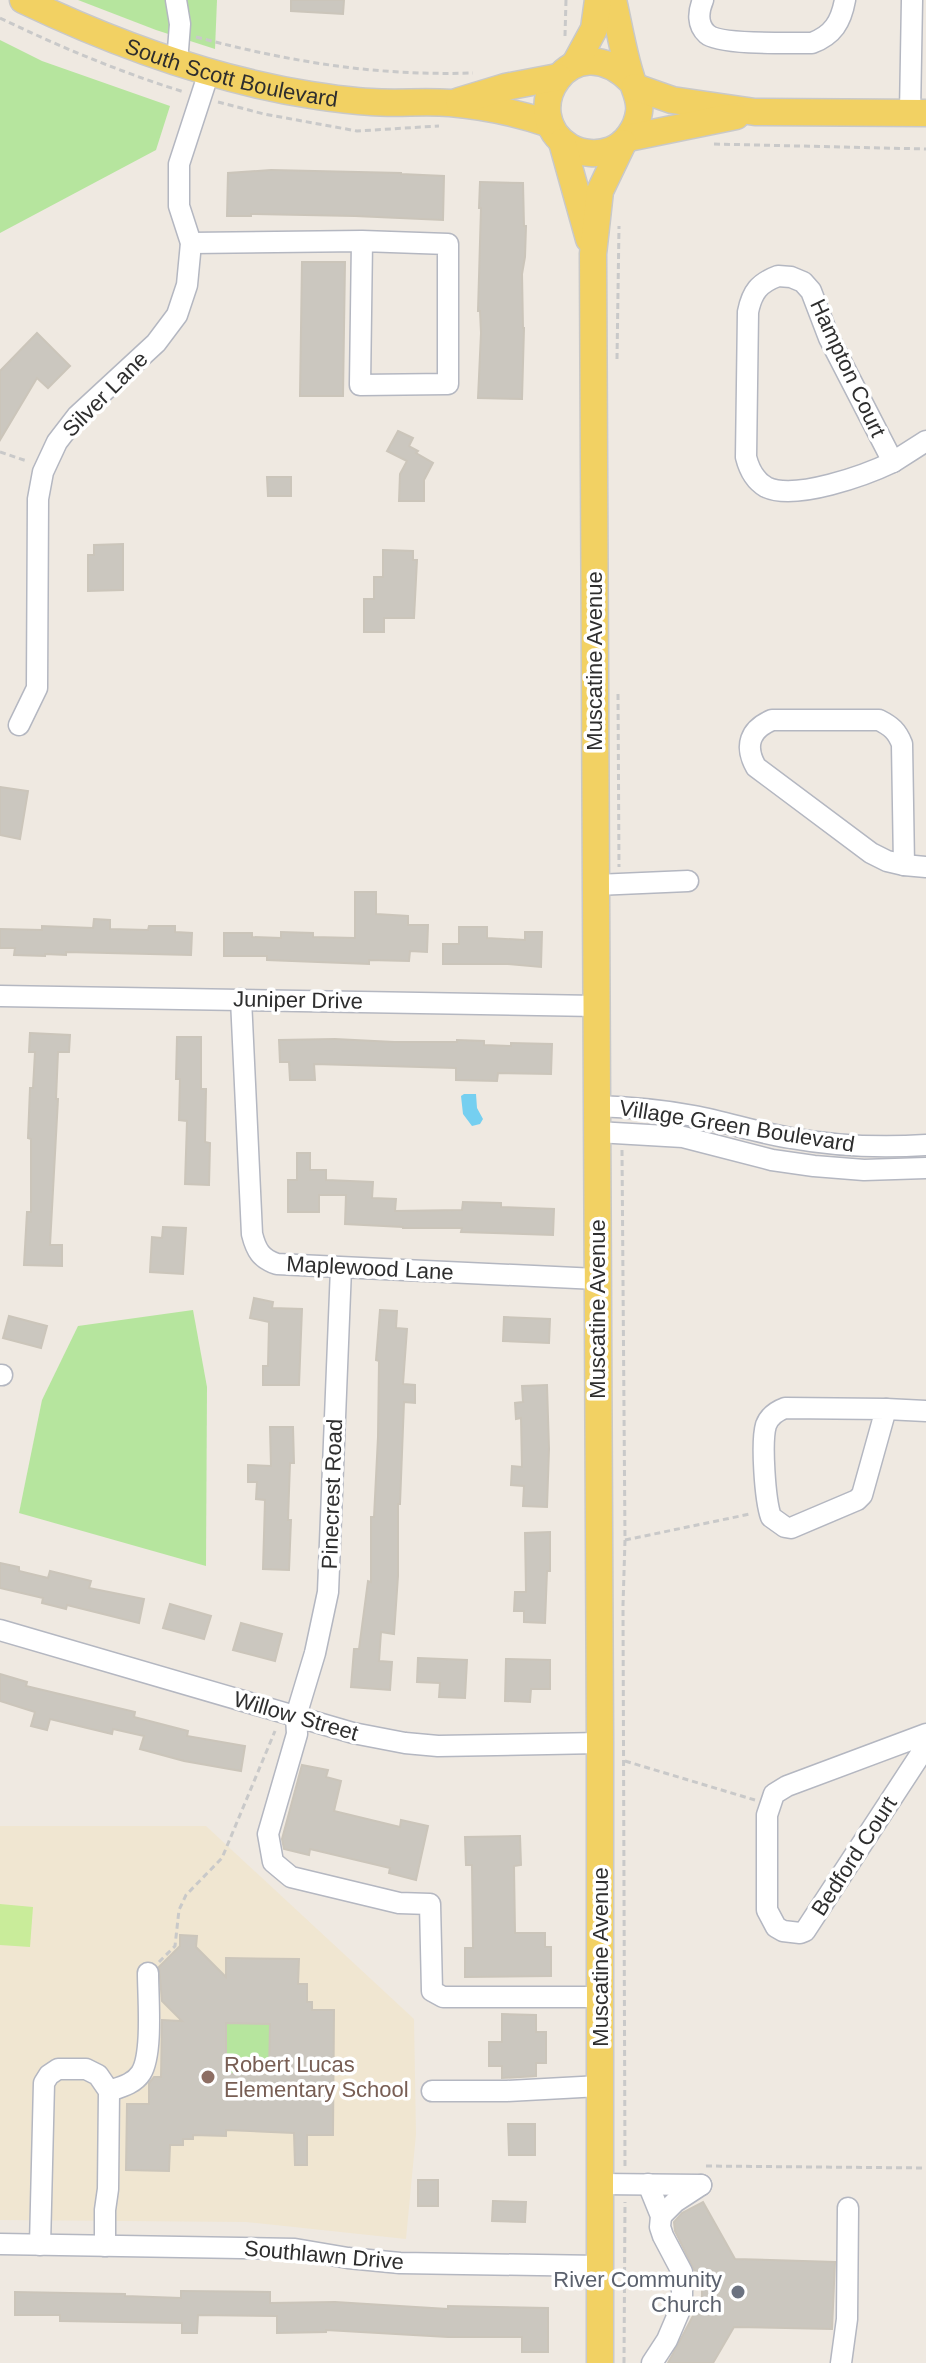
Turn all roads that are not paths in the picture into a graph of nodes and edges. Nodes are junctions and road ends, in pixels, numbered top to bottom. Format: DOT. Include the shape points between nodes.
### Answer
graph roads {
  1 [pos="23,0"];
  2 [pos="176,0"];
  3 [pos="598,0"];
  4 [pos="613,0"];
  5 [pos="703,0"];
  6 [pos="845,0"];
  7 [pos="912,0"];
  8 [pos="566,62"];
  9 [pos="177,63"];
  10 [pos="209,72"];
  11 [pos="633,84"];
  12 [pos="452,103"];
  13 [pos="755,112"];
  14 [pos="918,113"];
  15 [pos="556,133"];
  16 [pos="625,140"];
  17 [pos="362,241"];
  18 [pos="191,243"];
  19 [pos="593,254"];
  20 [pos="926,441"];
  21 [pos="893,462"];
  22 [pos="19,725"];
  23 [pos="904,865"];
  24 [pos="926,867"];
  25 [pos="688,881"];
  26 [pos="608,884"];
  27 [pos="0,996"];
  28 [pos="241,999"];
  29 [pos="597,1006"];
  30 [pos="605,1123"];
  31 [pos="926,1145"];
  32 [pos="926,1168"];
  33 [pos="341,1268"];
  34 [pos="597,1279"];
  35 [pos="886,1409"];
  36 [pos="926,1411"];
  37 [pos="0,1630"];
  38 [pos="296,1716"];
  39 [pos="926,1734"];
  40 [pos="600,1743"];
  41 [pos="926,1746"];
  42 [pos="148,1973"];
  43 [pos="600,1997"];
  44 [pos="600,2086"];
  45 [pos="109,2091"];
  46 [pos="432,2091"];
  47 [pos="612,2184"];
  48 [pos="648,2184"];
  49 [pos="848,2208"];
  50 [pos="661,2216"];
  51 [pos="0,2244"];
  52 [pos="40,2245"];
  53 [pos="105,2246"];
  54 [pos="600,2266"];
  55 [pos="600,2363"];
  56 [pos="652,2363"];
  57 [pos="841,2363"];
  1 -- 9 [label="main road, South Scott Boulevard"];
  2 -- 9 [label="street"];
  3 -- 8 [label="main road" via="594,29"];
  4 -- 11 [label="main road"];
  5 -- 6 [label="street" via="699,24 708,36 812,43 833,30"];
  7 -- 14 [label="street"];
  8 -- 11 [label="main road" via="606,63"];
  8 -- 12 [label="main road, South Scott Boulevard"];
  8 -- 15 [label="main road" via="548,99"];
  9 -- 10 [label="main road, South Scott Boulevard"];
  10 -- 12 [label="main road, South Scott Boulevard" via="325,97"];
  10 -- 18 [label="street, Silver Lane" via="179,164 179,206"];
  11 -- 13 [label="main road" via="672,100"];
  11 -- 16 [label="main road" via="639,114"];
  12 -- 15 [label="main road, South Scott Boulevard" via="520,114"];
  13 -- 14 [label="main road"];
  13 -- 16 [label="main road"];
  15 -- 16 [label="main road" via="586,153 611,150"];
  15 -- 19 [label="main road, Muscatine Avenue"];
  16 -- 19 [label="main road, Muscatine Avenue" via="600,191"];
  17 -- 17 [label="street" via="448,244 448,384 360,385"];
  17 -- 18 [label="street"];
  18 -- 22 [label="street, Silver Lane" via="187,285 177,315 156,343 77,416 45,466 38,499 37,688"];
  19 -- 26 [label="main road, Muscatine Avenue"];
  20 -- 21 [label="street, Hampton Court"];
  21 -- 21 [label="street, Hampton Court" via="822,487 781,491 757,480 749,469 748,312 750,299 766,281 791,277 811,291 829,338"];
  23 -- 23 [label="street" via="898,733 879,720 772,720 755,731 749,747 756,767 871,853"];
  23 -- 24 [label="street"];
  25 -- 26 [label="street"];
  26 -- 29 [label="main road, Muscatine Avenue"];
  27 -- 28 [label="street, Juniper Drive"];
  28 -- 29 [label="street, Juniper Drive"];
  28 -- 33 [label="street, Maplewood Lane" via="255,1245 277,1264"];
  29 -- 30 [label="main road, Muscatine Avenue"];
  30 -- 31 [label="street, Village Green Boulevard" via="642,1109 790,1138"];
  30 -- 32 [label="street, Village Green Boulevard" via="814,1166"];
  30 -- 34 [label="main road, Muscatine Avenue"];
  33 -- 34 [label="street, Maplewood Lane"];
  33 -- 38 [label="street, Pinecrest Road" via="328,1592"];
  34 -- 40 [label="main road, Muscatine Avenue"];
  35 -- 35 [label="street" via="785,1408 774,1414 766,1424 765,1487 775,1522 791,1528 862,1495"];
  35 -- 36 [label="street"];
  37 -- 38 [label="street, Willow Street"];
  38 -- 40 [label="street, Willow Street" via="353,1733 438,1746"];
  38 -- 43 [label="street, Pinecrest Road" via="297,1734 268,1834 273,1862 291,1877 399,1903 430,1904 432,1991 443,1997"];
  39 -- 41 [label="street, Bedford Court" via="774,1794 767,1815 767,1910 776,1927 789,1933 805,1931"];
  40 -- 43 [label="main road, Muscatine Avenue"];
  42 -- 45 [label="street" via="148,2055 129,2085"];
  43 -- 44 [label="main road, Muscatine Avenue"];
  44 -- 46 [label="street"];
  44 -- 47 [label="main road, Muscatine Avenue"];
  45 -- 52 [label="street" via="86,2069 58,2069 44,2083"];
  45 -- 53 [label="street"];
  47 -- 48 [label="street"];
  47 -- 54 [label="main road, Muscatine Avenue"];
  48 -- 50 [label="street"];
  48 -- 50 [label="street" via="701,2185"];
  49 -- 57 [label="street" via="847,2319"];
  50 -- 56 [label="street" via="663,2236 682,2272 682,2305"];
  51 -- 52 [label="street, Southlawn Drive"];
  52 -- 53 [label="street, Southlawn Drive"];
  53 -- 54 [label="street, Southlawn Drive" via="295,2249 400,2263"];
  54 -- 55 [label="main road, Muscatine Avenue"];
}
